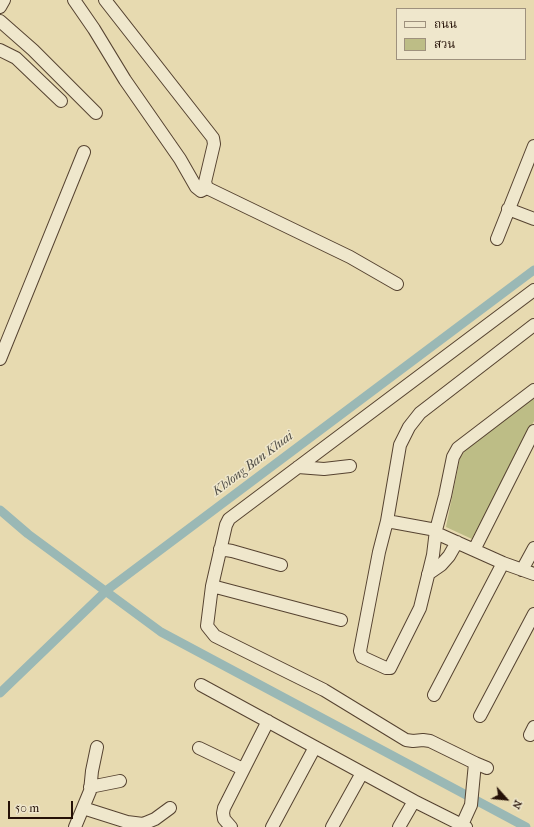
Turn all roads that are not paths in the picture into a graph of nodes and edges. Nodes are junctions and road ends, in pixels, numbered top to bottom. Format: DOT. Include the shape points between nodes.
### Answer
graph roads {
  1 [pos="4,0"];
  2 [pos="74,0"];
  3 [pos="106,0"];
  4 [pos="0,7"];
  5 [pos="0,21"];
  6 [pos="0,50"];
  7 [pos="61,100"];
  8 [pos="96,113"];
  9 [pos="534,146"];
  10 [pos="84,152"];
  11 [pos="207,188"];
  12 [pos="508,209"];
  13 [pos="534,219"];
  14 [pos="497,239"];
  15 [pos="396,284"];
  16 [pos="534,290"];
  17 [pos="534,325"];
  18 [pos="0,359"];
  19 [pos="534,390"];
  20 [pos="534,431"];
  21 [pos="350,466"];
  22 [pos="298,467"];
  23 [pos="386,522"];
  24 [pos="436,532"];
  25 [pos="457,542"];
  26 [pos="534,548"];
  27 [pos="220,549"];
  28 [pos="474,550"];
  29 [pos="503,563"];
  30 [pos="280,565"];
  31 [pos="522,570"];
  32 [pos="428,574"];
  33 [pos="534,574"];
  34 [pos="212,586"];
  35 [pos="534,614"];
  36 [pos="341,620"];
  37 [pos="201,686"];
  38 [pos="434,695"];
  39 [pos="480,716"];
  40 [pos="268,721"];
  41 [pos="97,747"];
  42 [pos="315,747"];
  43 [pos="199,748"];
  44 [pos="475,763"];
  45 [pos="487,768"];
  46 [pos="243,769"];
  47 [pos="362,773"];
  48 [pos="120,781"];
  49 [pos="90,787"];
  50 [pos="414,801"];
  51 [pos="83,808"];
  52 [pos="170,808"];
  53 [pos="463,826"];
  54 [pos="75,827"];
  55 [pos="231,827"];
  56 [pos="272,827"];
  57 [pos="332,827"];
  58 [pos="400,827"];
  1 -- 4 [label="street"];
  2 -- 11 [label="street" via="196,187 201,191"];
  3 -- 11 [label="street" via="213,138 214,144 205,182"];
  5 -- 8 [label="street"];
  6 -- 7 [label="street" via="16,58"];
  9 -- 12 [label="street"];
  10 -- 18 [label="street"];
  11 -- 15 [label="street" via="350,257"];
  12 -- 13 [label="street"];
  12 -- 14 [label="street"];
  16 -- 22 [label="street"];
  17 -- 23 [label="street" via="420,413 409,427 400,445"];
  19 -- 24 [label="street" via="458,448 453,457"];
  20 -- 28 [label="street"];
  21 -- 22 [label="street" via="324,469"];
  22 -- 27 [label="street" via="229,519"];
  23 -- 24 [label="street"];
  23 -- 32 [label="street" via="366,617 360,652 362,657 386,668 391,667 420,608"];
  24 -- 25 [label="street"];
  24 -- 32 [label="street"];
  25 -- 28 [label="street"];
  25 -- 32 [label="street" via="445,560"];
  26 -- 31 [label="street"];
  27 -- 30 [label="street"];
  27 -- 34 [label="street"];
  28 -- 29 [label="street"];
  29 -- 31 [label="street"];
  29 -- 38 [label="street"];
  31 -- 33 [label="street"];
  34 -- 36 [label="street"];
  34 -- 44 [label="street" via="207,626 215,636 324,690 406,740 430,741"];
  35 -- 39 [label="street"];
  37 -- 40 [label="street"];
  40 -- 42 [label="street"];
  40 -- 46 [label="street"];
  41 -- 49 [label="street"];
  42 -- 47 [label="street"];
  42 -- 56 [label="street"];
  43 -- 46 [label="street"];
  44 -- 45 [label="street"];
  44 -- 53 [label="street" via="471,805"];
  46 -- 55 [label="street" via="224,808 224,819"];
  47 -- 50 [label="street"];
  47 -- 57 [label="street"];
  48 -- 49 [label="street"];
  49 -- 51 [label="street"];
  50 -- 53 [label="street"];
  50 -- 58 [label="street"];
  51 -- 52 [label="street" via="127,822 144,824"];
  51 -- 54 [label="street"];
}
